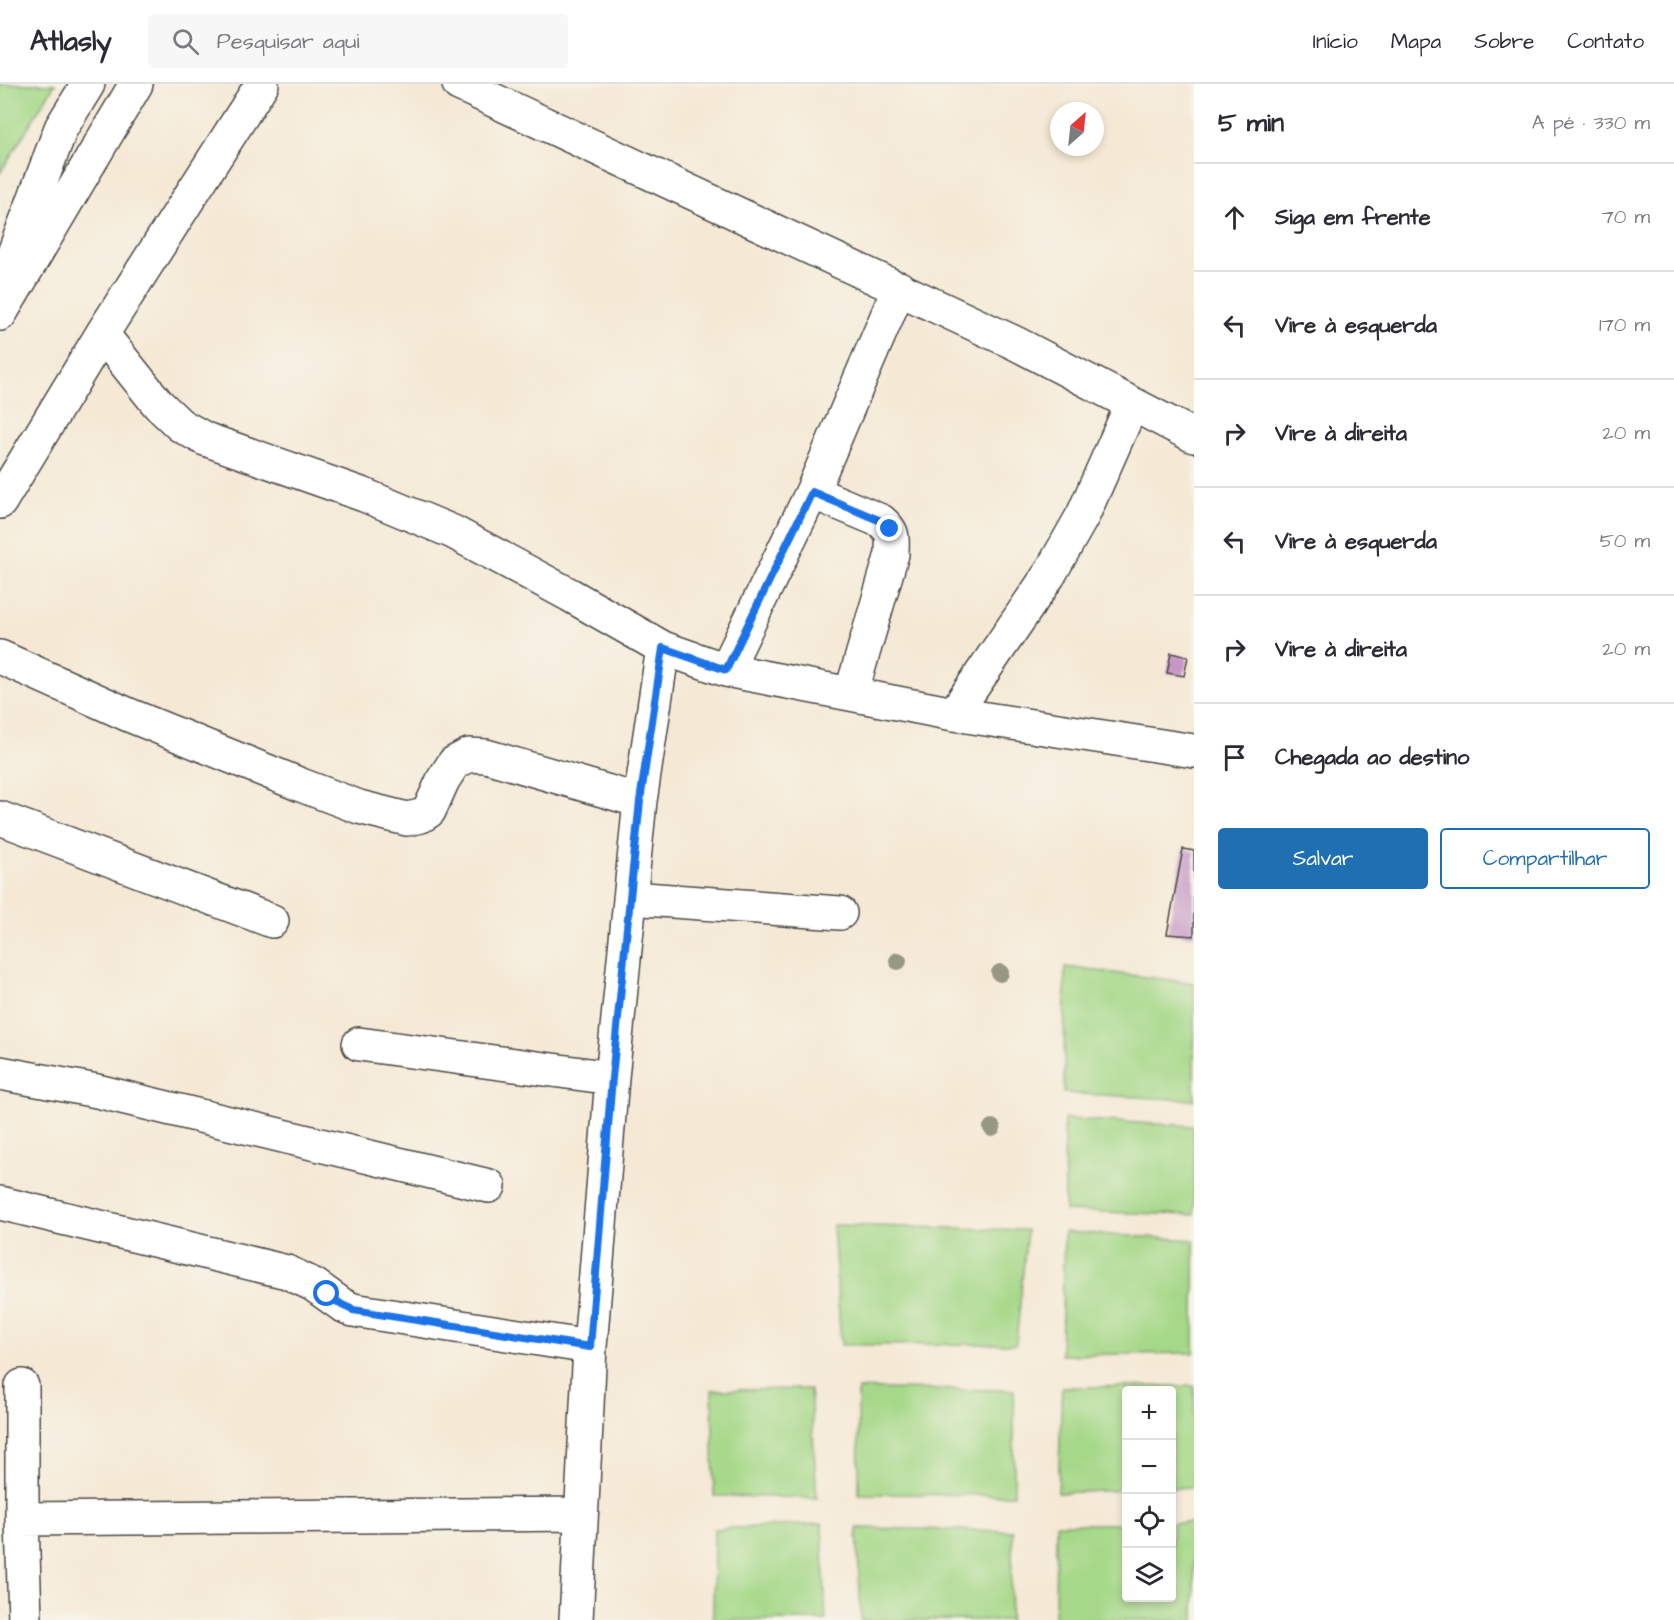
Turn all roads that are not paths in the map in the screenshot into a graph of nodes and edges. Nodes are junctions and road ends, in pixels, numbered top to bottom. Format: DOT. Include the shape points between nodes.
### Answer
graph roads {
  1 [pos="88,84"];
  2 [pos="136,84"];
  3 [pos="262,84"];
  4 [pos="459,84"];
  5 [pos="899,288"];
  6 [pos="0,290"];
  7 [pos="0,314"];
  8 [pos="102,334"];
  9 [pos="1132,404"];
  10 [pos="1194,436"];
  11 [pos="812,492"];
  12 [pos="0,502"];
  13 [pos="663,648"];
  14 [pos="0,657"];
  15 [pos="726,670"];
  16 [pos="851,694"];
  17 [pos="954,714"];
  18 [pos="1194,751"];
  19 [pos="640,801"];
  20 [pos="0,818"];
  21 [pos="630,898"];
  22 [pos="840,914"];
  23 [pos="272,921"];
  24 [pos="359,1044"];
  25 [pos="0,1073"];
  26 [pos="612,1078"];
  27 [pos="489,1186"];
  28 [pos="0,1203"];
  29 [pos="590,1347"];
  30 [pos="22,1386"];
  31 [pos="581,1514"];
  32 [pos="22,1519"];
  33 [pos="25,1620"];
  34 [pos="576,1620"];
  1 -- 6 [label="street" via="61,128"];
  2 -- 7 [label="street"];
  3 -- 8 [label="street"];
  4 -- 5 [label="street"];
  5 -- 9 [label="street"];
  5 -- 11 [label="street"];
  8 -- 12 [label="street"];
  8 -- 13 [label="street" via="158,404 180,425 206,439 364,495 453,532"];
  9 -- 10 [label="street"];
  9 -- 17 [label="street" via="1083,515 1049,574"];
  11 -- 15 [label="street"];
  11 -- 16 [label="street" via="881,521 892,537 892,554"];
  13 -- 15 [label="street"];
  13 -- 19 [label="street"];
  14 -- 19 [label="street" via="301,785 359,807 407,819 429,810 454,763 469,755 486,756"];
  15 -- 16 [label="street"];
  16 -- 17 [label="street"];
  17 -- 18 [label="street"];
  19 -- 21 [label="street"];
  20 -- 23 [label="street"];
  21 -- 22 [label="street"];
  21 -- 26 [label="street"];
  24 -- 26 [label="street"];
  25 -- 27 [label="street" via="97,1091"];
  26 -- 29 [label="street"];
  28 -- 29 [label="street" via="287,1272 353,1310"];
  29 -- 31 [label="street"];
  30 -- 32 [label="street"];
  31 -- 32 [label="street"];
  31 -- 34 [label="street"];
  32 -- 33 [label="street"];
}
